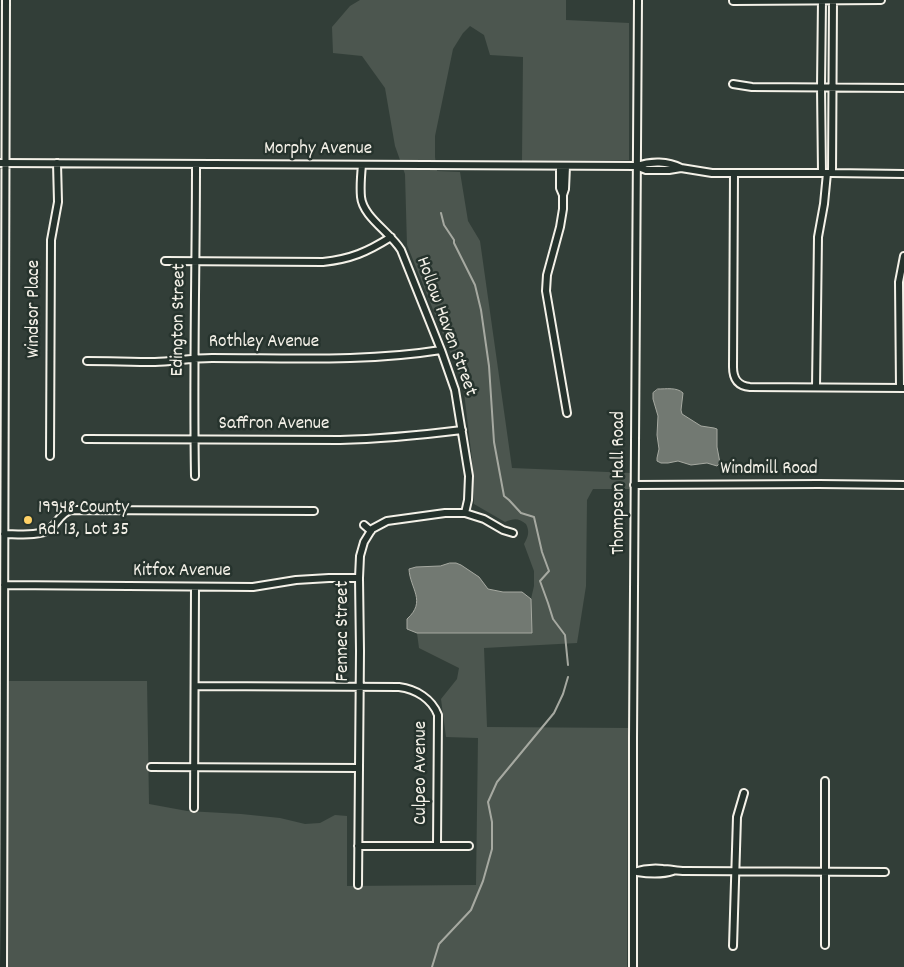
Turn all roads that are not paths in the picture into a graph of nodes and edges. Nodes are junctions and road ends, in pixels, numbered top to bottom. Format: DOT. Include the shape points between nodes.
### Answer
graph roads {
  1 [pos="6,0"];
  2 [pos="638,0"];
  3 [pos="822,0"];
  4 [pos="881,0"];
  5 [pos="733,1"];
  6 [pos="833,1"];
  7 [pos="733,84"];
  8 [pos="821,88"];
  9 [pos="832,88"];
  10 [pos="904,88"];
  11 [pos="3,163"];
  12 [pos="57,163"];
  13 [pos="196,164"];
  14 [pos="362,165"];
  15 [pos="563,166"];
  16 [pos="636,166"];
  17 [pos="734,173"];
  18 [pos="827,173"];
  19 [pos="904,174"];
  20 [pos="391,237"];
  21 [pos="904,256"];
  22 [pos="164,261"];
  23 [pos="196,261"];
  24 [pos="441,350"];
  25 [pos="194,358"];
  26 [pos="87,361"];
  27 [pos="816,387"];
  28 [pos="902,388"];
  29 [pos="567,413"];
  30 [pos="462,430"];
  31 [pos="86,439"];
  32 [pos="194,440"];
  33 [pos="50,456"];
  34 [pos="195,476"];
  35 [pos="2,480"];
  36 [pos="634,485"];
  37 [pos="904,486"];
  38 [pos="314,511"];
  39 [pos="465,513"];
  40 [pos="364,525"];
  41 [pos="371,531"];
  42 [pos="514,533"];
  43 [pos="4,534"];
  44 [pos="359,578"];
  45 [pos="4,585"];
  46 [pos="195,587"];
  47 [pos="195,686"];
  48 [pos="359,687"];
  49 [pos="151,767"];
  50 [pos="195,767"];
  51 [pos="359,768"];
  52 [pos="825,781"];
  53 [pos="744,793"];
  54 [pos="194,808"];
  55 [pos="437,845"];
  56 [pos="358,846"];
  57 [pos="470,846"];
  58 [pos="735,870"];
  59 [pos="825,871"];
  60 [pos="633,872"];
  61 [pos="885,872"];
  62 [pos="358,885"];
  63 [pos="825,945"];
  64 [pos="733,946"];
  65 [pos="3,967"];
  66 [pos="634,967"];
  1 -- 11 [label="street"];
  2 -- 16 [label="street, Thompson Hall Road"];
  3 -- 5 [label="street"];
  3 -- 6 [label="street"];
  3 -- 8 [label="street"];
  4 -- 6 [label="street"];
  6 -- 9 [label="street"];
  7 -- 8 [label="street"];
  8 -- 9 [label="street"];
  8 -- 18 [label="street"];
  9 -- 10 [label="street"];
  9 -- 18 [label="street"];
  11 -- 12 [label="street, Morphy Avenue"];
  11 -- 35 [label="street"];
  12 -- 13 [label="street, Morphy Avenue"];
  12 -- 33 [label="street, Windsor Place" via="58,202 51,240"];
  13 -- 14 [label="street, Morphy Avenue"];
  13 -- 23 [label="street, Edington Street"];
  14 -- 15 [label="street, Morphy Avenue"];
  14 -- 20 [label="street, Hollow Haven Street" via="361,198 364,206"];
  15 -- 16 [label="street, Morphy Avenue"];
  15 -- 29 [label="street" via="560,188 563,209 546,291"];
  16 -- 17 [label="street, Morphy Avenue" via="646,170 681,168"];
  16 -- 36 [label="street, Thompson Hall Road"];
  17 -- 18 [label="street, Morphy Avenue"];
  17 -- 27 [label="street" via="732,367 736,381 745,387"];
  18 -- 19 [label="street, Morphy Avenue"];
  18 -- 27 [label="street" via="818,237"];
  20 -- 23 [label="street" via="358,255 341,260"];
  20 -- 24 [label="street, Hollow Haven Street" via="401,250"];
  21 -- 28 [label="street" via="898,282"];
  22 -- 23 [label="street"];
  23 -- 25 [label="street, Edington Street"];
  24 -- 25 [label="street, Rothley Avenue" via="349,358"];
  24 -- 30 [label="street, Hollow Haven Street" via="455,390"];
  25 -- 26 [label="street, Rothley Avenue" via="156,362"];
  25 -- 32 [label="street, Edington Street"];
  27 -- 28 [label="street"];
  30 -- 32 [label="street, Saffron Avenue" via="381,439"];
  30 -- 39 [label="street, Hollow Haven Street" via="469,488"];
  31 -- 32 [label="street, Saffron Avenue"];
  32 -- 34 [label="street, Edington Street"];
  35 -- 43 [label="street"];
  36 -- 37 [label="street, Windmill Road"];
  36 -- 60 [label="street, Thompson Hall Road"];
  38 -- 43 [label="street" via="71,510 40,534"];
  39 -- 41 [label="street" via="387,521"];
  39 -- 42 [label="street" via="484,518"];
  40 -- 41 [label="street"];
  41 -- 44 [label="street, Fennec Street" via="361,549"];
  43 -- 45 [label="street"];
  44 -- 46 [label="street, Kitfox Avenue" via="296,580 253,587"];
  44 -- 48 [label="street, Fennec Street"];
  45 -- 46 [label="street, Kitfox Avenue"];
  45 -- 65 [label="street"];
  46 -- 47 [label="street"];
  47 -- 48 [label="street, Culpeo Avenue"];
  47 -- 50 [label="street"];
  48 -- 51 [label="street, Fennec Street"];
  48 -- 55 [label="street, Culpeo Avenue" via="405,688 422,695 435,708 438,715"];
  49 -- 50 [label="street"];
  50 -- 51 [label="street"];
  50 -- 54 [label="street"];
  51 -- 56 [label="street, Fennec Street"];
  52 -- 59 [label="street"];
  53 -- 58 [label="street" via="737,817"];
  55 -- 56 [label="street"];
  55 -- 57 [label="street"];
  56 -- 62 [label="street, Fennec Street"];
  58 -- 59 [label="street"];
  58 -- 60 [label="street"];
  58 -- 64 [label="street"];
  59 -- 61 [label="street"];
  59 -- 63 [label="street"];
  60 -- 66 [label="street, Thompson Hall Road"];
}
